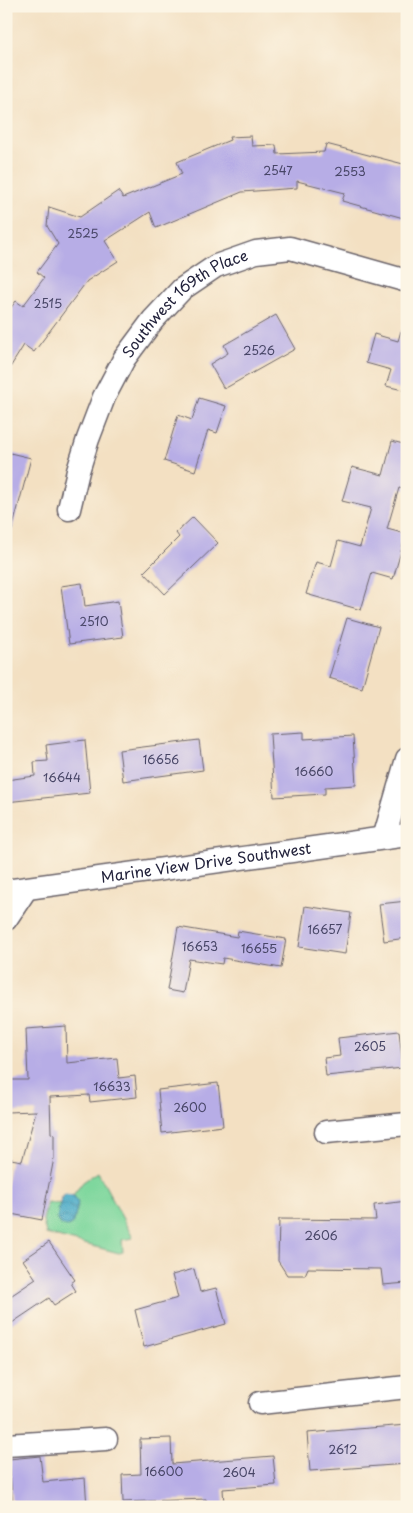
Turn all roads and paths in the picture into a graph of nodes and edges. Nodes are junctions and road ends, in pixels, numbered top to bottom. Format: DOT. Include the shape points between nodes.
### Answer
graph roads {
  1 [pos="407,282"];
  2 [pos="69,509"];
  3 [pos="407,759"];
  4 [pos="407,835"];
  5 [pos="384,838"];
  6 [pos="16,890"];
  7 [pos="6,919"];
  8 [pos="407,1124"];
  9 [pos="326,1132"];
  10 [pos="407,1387"];
  11 [pos="260,1403"];
  12 [pos="106,1439"];
  13 [pos="6,1445"];
  1 -- 2 [label="street, Southwest 169th Place" via="290,248 256,252 216,266 182,289 153,320 124,359 104,397 88,439"];
  3 -- 5 [label="street"];
  4 -- 5 [label="street, Marine View Drive Southwest"];
  5 -- 6 [label="street, Marine View Drive Southwest"];
  6 -- 7 [label="street"];
  8 -- 9 [label="street"];
  10 -- 11 [label="street"];
  12 -- 13 [label="street"];
}
